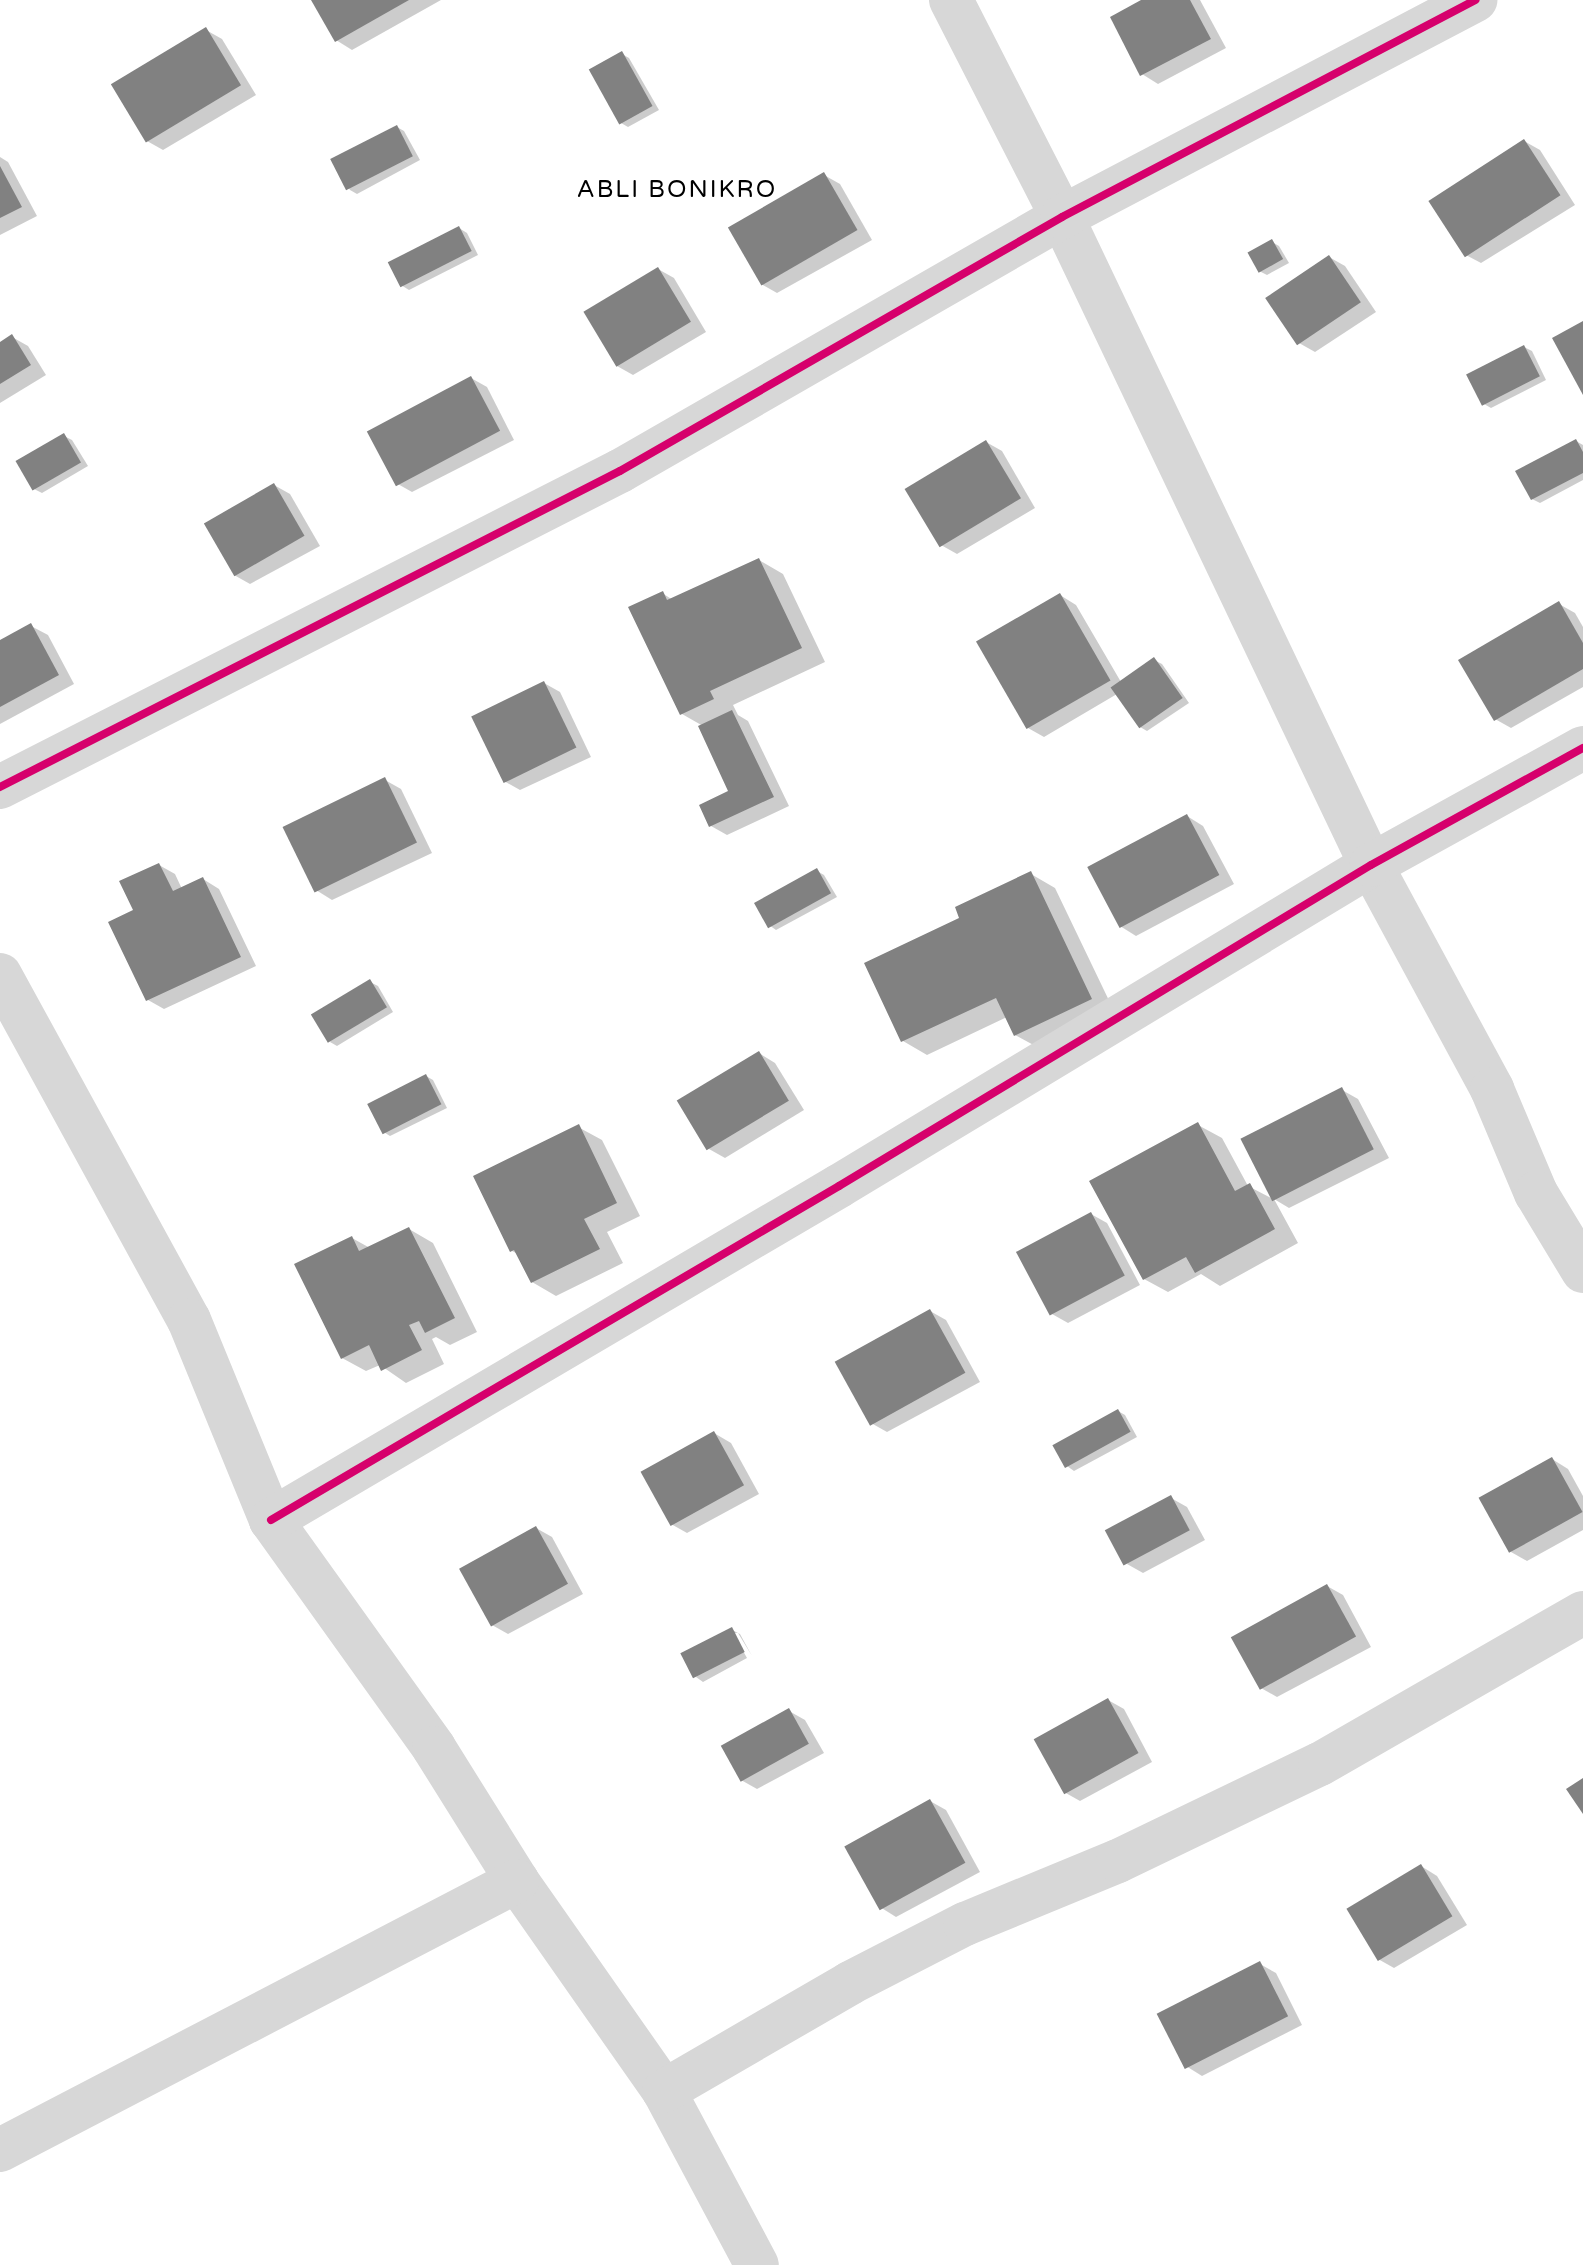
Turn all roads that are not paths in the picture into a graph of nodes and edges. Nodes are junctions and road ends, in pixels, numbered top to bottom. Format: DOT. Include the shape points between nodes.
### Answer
graph roads {
  1 [pos="951,0"];
  2 [pos="1476,0"];
  3 [pos="1062,217"];
  4 [pos="1583,748"];
  5 [pos="0,787"];
  6 [pos="1371,865"];
  7 [pos="0,975"];
  8 [pos="1583,1271"];
  9 [pos="271,1520"];
  10 [pos="1583,1613"];
  11 [pos="517,1881"];
  12 [pos="664,2091"];
  13 [pos="0,2150"];
  14 [pos="757,2265"];
  1 -- 3 [label="street"];
  2 -- 3 [label="street"];
  3 -- 5 [label="street" via="620,471"];
  3 -- 6 [label="street"];
  4 -- 6 [label="street"];
  6 -- 8 [label="street" via="1492,1089 1536,1193"];
  6 -- 9 [label="street"];
  7 -- 9 [label="street" via="189,1320"];
  9 -- 11 [label="street" via="434,1748"];
  10 -- 12 [label="street" via="1320,1764 1118,1861 965,1924 850,1983"];
  11 -- 12 [label="street"];
  11 -- 13 [label="street"];
  12 -- 14 [label="street"];
}
